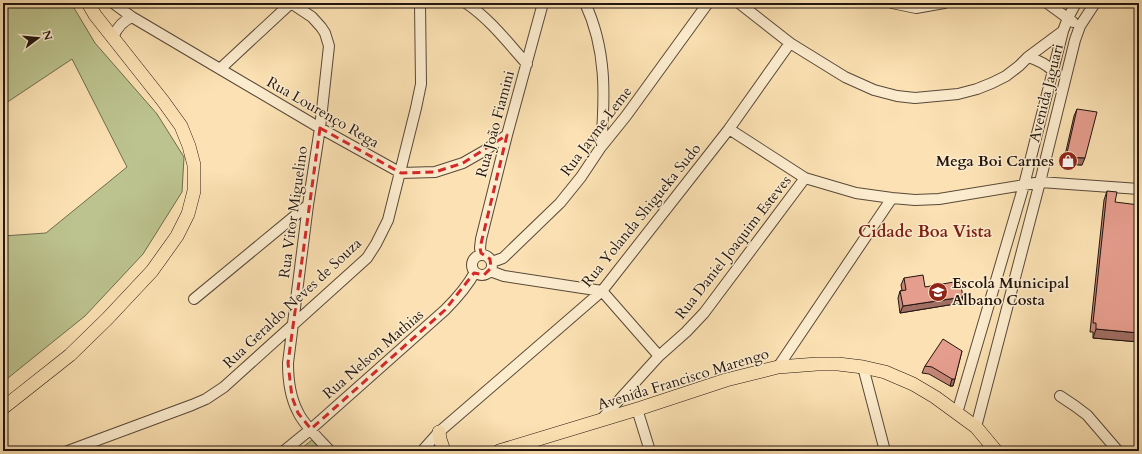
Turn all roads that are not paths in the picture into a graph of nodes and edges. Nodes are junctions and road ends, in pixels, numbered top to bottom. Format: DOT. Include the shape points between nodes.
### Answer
graph roads {
  1 [pos="88,3"];
  2 [pos="113,3"];
  3 [pos="291,3"];
  4 [pos="420,3"];
  5 [pos="466,3"];
  6 [pos="543,3"];
  7 [pos="585,3"];
  8 [pos="708,3"];
  9 [pos="739,3"];
  10 [pos="892,3"];
  11 [pos="944,3"];
  12 [pos="1047,3"];
  13 [pos="1077,3"];
  14 [pos="1092,7"];
  15 [pos="132,17"];
  16 [pos="1068,18"];
  17 [pos="1080,26"];
  18 [pos="1063,31"];
  19 [pos="113,37"];
  20 [pos="790,43"];
  21 [pos="1028,57"];
  22 [pos="527,64"];
  23 [pos="220,69"];
  24 [pos="1053,71"];
  25 [pos="320,128"];
  26 [pos="729,129"];
  27 [pos="507,135"];
  28 [pos="601,147"];
  29 [pos="401,173"];
  30 [pos="805,178"];
  31 [pos="1040,182"];
  32 [pos="1024,186"];
  33 [pos="1139,189"];
  34 [pos="892,198"];
  35 [pos="308,205"];
  36 [pos="481,254"];
  37 [pos="491,266"];
  38 [pos="475,272"];
  39 [pos="602,291"];
  40 [pos="194,299"];
  41 [pos="293,324"];
  42 [pos="659,356"];
  43 [pos="778,367"];
  44 [pos="863,367"];
  45 [pos="1060,396"];
  46 [pos="3,408"];
  47 [pos="637,409"];
  48 [pos="957,413"];
  49 [pos="600,421"];
  50 [pos="976,427"];
  51 [pos="311,429"];
  52 [pos="439,432"];
  53 [pos="68,451"];
  54 [pos="284,451"];
  55 [pos="330,451"];
  56 [pos="422,451"];
  57 [pos="444,451"];
  58 [pos="499,451"];
  59 [pos="650,451"];
  60 [pos="885,451"];
  61 [pos="996,451"];
  62 [pos="1118,451"];
  1 -- 19 [label="main road"];
  2 -- 15 [label="street, Rua Lourenço Rega"];
  3 -- 23 [label="street"];
  3 -- 25 [label="street, Rua Vitor Miguelino" via="312,17 321,27 329,46"];
  4 -- 29 [label="street, Rua Geraldo Neves de Souza" via="421,84"];
  5 -- 22 [label="street" via="489,22"];
  6 -- 22 [label="street, Rua João Fiamini"];
  7 -- 28 [label="street" via="592,16 604,75"];
  8 -- 28 [label="street, Rua Jayme Leme"];
  9 -- 20 [label="street"];
  10 -- 11 [label="street" via="916,8"];
  12 -- 16 [label="street"];
  13 -- 14 [label="street"];
  13 -- 16 [label="street, Avenida Jaguari"];
  14 -- 17 [label="street, Avenida Jaguari"];
  15 -- 19 [label="street" via="122,23"];
  15 -- 23 [label="street, Rua Lourenço Rega"];
  16 -- 17 [label="street"];
  16 -- 18 [label="street, Avenida Jaguari"];
  17 -- 31 [label="street, Avenida Jaguari"];
  18 -- 21 [label="street"];
  18 -- 24 [label="street, Avenida Jaguari"];
  19 -- 46 [label="main road" via="181,126 194,166 194,191 188,214 152,271 107,319 70,355"];
  20 -- 21 [label="street" via="844,77 874,90 915,98 958,94 977,89 1006,76"];
  20 -- 26 [label="street, Rua Yolanda Shigueka Sudo"];
  21 -- 24 [label="street" via="1040,61"];
  22 -- 27 [label="street, Rua João Fiamini"];
  23 -- 25 [label="street, Rua Lourenço Rega"];
  24 -- 32 [label="street, Avenida Jaguari"];
  25 -- 29 [label="street, Rua Lourenço Rega"];
  25 -- 35 [label="street, Rua Vitor Miguelino"];
  26 -- 30 [label="street"];
  26 -- 39 [label="street, Rua Yolanda Shigueka Sudo"];
  27 -- 29 [label="street" via="463,163 435,172"];
  27 -- 36 [label="street, Rua João Fiamini" via="481,240"];
  28 -- 37 [label="street, Rua Jayme Leme" via="560,203 503,258"];
  29 -- 41 [label="street, Rua Geraldo Neves de Souza" via="388,220 367,258"];
  30 -- 34 [label="street" via="856,192"];
  30 -- 42 [label="street, Rua Daniel Joaquim Esteves" via="704,313"];
  31 -- 32 [label="street"];
  31 -- 33 [label="street"];
  31 -- 50 [label="street, Avenida Jaguari"];
  32 -- 34 [label="street" via="939,199"];
  32 -- 48 [label="street, Avenida Jaguari"];
  34 -- 43 [label="street"];
  35 -- 40 [label="street"];
  35 -- 41 [label="street, Rua Vitor Miguelino"];
  36 -- 37 [label="street" via="488,256"];
  36 -- 38 [label="street" via="472,262"];
  37 -- 38 [label="street" via="484,275"];
  37 -- 39 [label="street" via="504,276"];
  38 -- 51 [label="street, Rua Nelson Mathias" via="445,310"];
  39 -- 42 [label="street"];
  39 -- 52 [label="street, Rua Yolanda Shigueka Sudo"];
  41 -- 51 [label="street, Rua Vitor Miguelino" via="288,381 298,413"];
  41 -- 53 [label="street, Rua Geraldo Neves de Souza" via="224,387 206,398"];
  42 -- 49 [label="street, Rua Daniel Joaquim Esteves"];
  43 -- 44 [label="main road, Avenida Francisco Marengo" via="838,364"];
  43 -- 47 [label="main road, Avenida Francisco Marengo" via="726,380"];
  44 -- 48 [label="main road, Avenida Francisco Marengo" via="885,372 913,384"];
  44 -- 60 [label="street"];
  45 -- 62 [label="street" via="1087,415"];
  47 -- 49 [label="main road, Avenida Francisco Marengo"];
  47 -- 59 [label="street"];
  48 -- 50 [label="main road, Avenida Francisco Marengo"];
  49 -- 58 [label="main road, Avenida Francisco Marengo"];
  50 -- 61 [label="main road, Avenida Francisco Marengo"];
  51 -- 54 [label="street, Rua Nelson Mathias"];
  51 -- 55 [label="street, Rua Vitor Miguelino"];
  52 -- 56 [label="street, Rua Yolanda Shigueka Sudo"];
  52 -- 57 [label="main road"];
}
